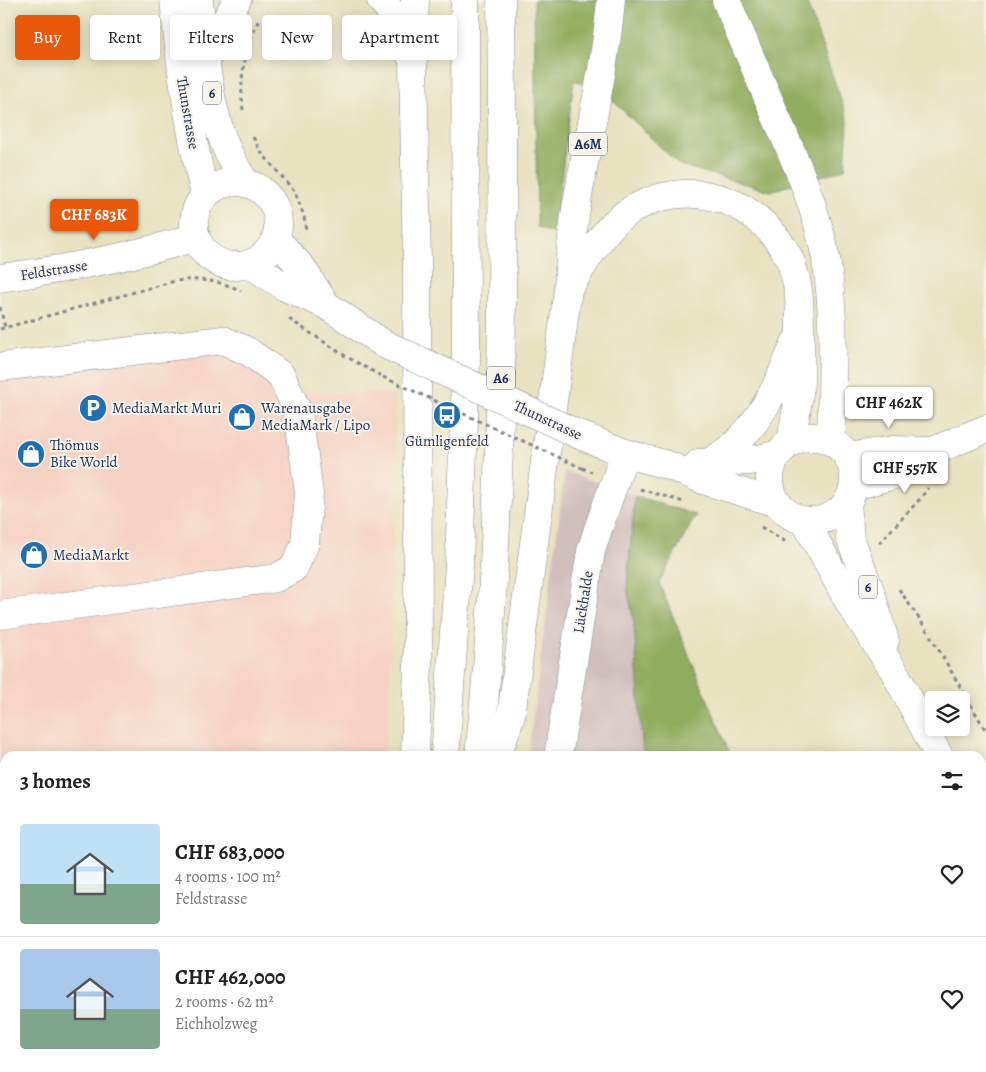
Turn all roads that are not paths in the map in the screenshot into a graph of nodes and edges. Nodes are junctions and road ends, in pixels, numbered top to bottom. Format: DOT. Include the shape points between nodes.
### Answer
graph roads {
  1 [pos="174,0"];
  2 [pos="199,0"];
  3 [pos="238,0"];
  4 [pos="381,0"];
  5 [pos="415,0"];
  6 [pos="465,0"];
  7 [pos="501,0"];
  8 [pos="611,0"];
  9 [pos="726,0"];
  10 [pos="201,15"];
  11 [pos="229,15"];
  12 [pos="391,15"];
  13 [pos="414,15"];
  14 [pos="207,60"];
  15 [pos="413,60"];
  16 [pos="244,182"];
  17 [pos="205,195"];
  18 [pos="196,237"];
  19 [pos="276,239"];
  20 [pos="250,264"];
  21 [pos="0,278"];
  22 [pos="568,289"];
  23 [pos="326,305"];
  24 [pos="800,330"];
  25 [pos="0,367"];
  26 [pos="986,429"];
  27 [pos="784,449"];
  28 [pos="840,449"];
  29 [pos="936,450"];
  30 [pos="625,452"];
  31 [pos="710,462"];
  32 [pos="670,466"];
  33 [pos="851,494"];
  34 [pos="777,503"];
  35 [pos="805,521"];
  36 [pos="0,615"];
  37 [pos="894,671"];
  38 [pos="414,751"];
  39 [pos="444,751"];
  40 [pos="479,751"];
  41 [pos="500,751"];
  42 [pos="559,751"];
  43 [pos="936,751"];
  1 -- 17 [label="main road, Thunstrasse / 6" via="186,103"];
  2 -- 10 [label="main road, Thunstrasse / 6"];
  3 -- 11 [label="main road"];
  4 -- 12 [label="main road"];
  5 -- 13 [label="main road"];
  6 -- 39 [label="main road, A6" via="466,371 458,574"];
  7 -- 40 [label="main road, A6" via="503,237 498,482"];
  8 -- 22 [label="main road, A6M" via="569,255"];
  9 -- 28 [label="main road" via="816,216 830,290"];
  14 -- 16 [label="main road, Thunstrasse / 6" via="220,127 229,154"];
  15 -- 38 [label="main road" via="418,426 418,663"];
  16 -- 17 [label="main road" via="222,183"];
  16 -- 19 [label="main road" via="269,196 279,224"];
  17 -- 18 [label="main road" via="194,215"];
  18 -- 20 [label="main road" via="212,258 224,264"];
  18 -- 21 [label="main road, Feldstrasse" via="136,254"];
  19 -- 20 [label="main road" via="270,250"];
  19 -- 23 [label="main road, Thunstrasse" via="302,268"];
  20 -- 23 [label="main road, Thunstrasse" via="285,287"];
  22 -- 24 [label="main road" via="602,238 624,214 646,202 667,196 712,196 734,202 752,213 783,247 793,266 798,288"];
  22 -- 41 [label="main road" via="511,716"];
  23 -- 30 [label="main road, Thunstrasse, bridge" via="384,344 582,436"];
  24 -- 27 [label="main road" via="800,383"];
  24 -- 31 [label="main road" via="780,379 758,417 741,439"];
  25 -- 36 [label="main road" via="223,340 249,352 281,375 298,412 309,493 305,544 294,568 276,578"];
  26 -- 29 [label="main road"];
  27 -- 28 [label="main road" via="804,437 818,437"];
  27 -- 31 [label="main road, Thunstrasse" via="750,461"];
  27 -- 34 [label="main road" via="771,467 769,479"];
  28 -- 29 [label="main road"];
  28 -- 33 [label="main road" via="854,471"];
  29 -- 33 [label="main road" via="898,474"];
  30 -- 32 [label="main road, Thunstrasse"];
  30 -- 42 [label="main road, Lückhalde" via="591,551"];
  31 -- 32 [label="main road, Thunstrasse"];
  32 -- 34 [label="main road, Thunstrasse"];
  33 -- 35 [label="main road" via="836,514 821,521"];
  33 -- 37 [label="main road, 6" via="850,538 871,593"];
  34 -- 35 [label="main road" via="785,512"];
  35 -- 37 [label="main road, 6" via="850,604"];
  37 -- 43 [label="main road, 6"];
}
